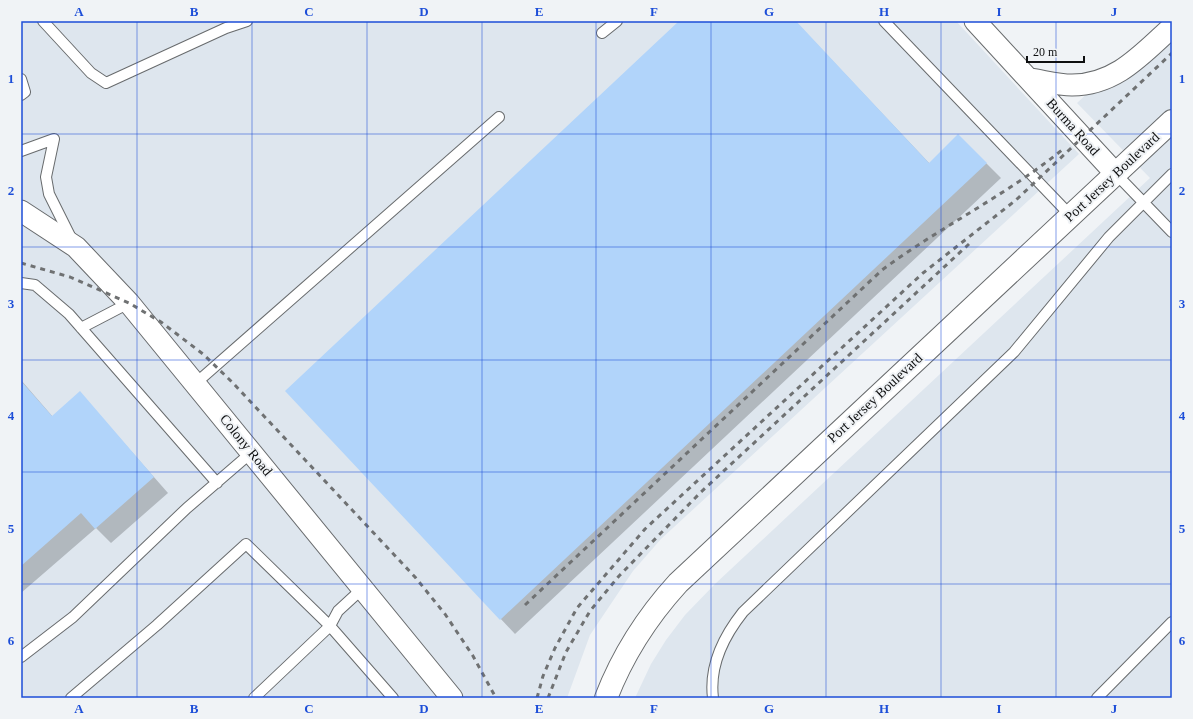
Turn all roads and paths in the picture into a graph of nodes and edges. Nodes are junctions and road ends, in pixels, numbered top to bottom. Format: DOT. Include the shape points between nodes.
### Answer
graph roads {
  1 [pos="43,21"];
  2 [pos="247,21"];
  3 [pos="617,21"];
  4 [pos="884,21"];
  5 [pos="975,21"];
  6 [pos="1172,27"];
  7 [pos="602,33"];
  8 [pos="21,79"];
  9 [pos="1030,79"];
  10 [pos="21,95"];
  11 [pos="499,117"];
  12 [pos="1172,121"];
  13 [pos="21,152"];
  14 [pos="1116,174"];
  15 [pos="1172,174"];
  16 [pos="1143,203"];
  17 [pos="21,211"];
  18 [pos="1071,216"];
  19 [pos="1172,232"];
  20 [pos="76,247"];
  21 [pos="21,283"];
  22 [pos="129,303"];
  23 [pos="81,328"];
  24 [pos="196,383"];
  25 [pos="252,452"];
  26 [pos="217,483"];
  27 [pos="363,588"];
  28 [pos="1172,622"];
  29 [pos="330,626"];
  30 [pos="21,657"];
  31 [pos="71,698"];
  32 [pos="254,698"];
  33 [pos="393,698"];
  34 [pos="452,698"];
  35 [pos="606,698"];
  36 [pos="713,698"];
  37 [pos="1097,698"];
  1 -- 2 [label="lane" via="91,73 106,83 226,28"];
  3 -- 7 [label="lane"];
  4 -- 18 [label="lane"];
  5 -- 9 [label="street, Burma Road"];
  6 -- 9 [label="street, Burma Road" via="1126,68 1099,81 1071,85"];
  8 -- 10 [label="lane" via="25,92"];
  9 -- 14 [label="street, Burma Road"];
  11 -- 24 [label="lane"];
  12 -- 14 [label="street, Port Jersey Boulevard"];
  13 -- 20 [label="lane" via="54,139 46,177 49,194"];
  14 -- 16 [label="lane"];
  14 -- 18 [label="street, Port Jersey Boulevard"];
  15 -- 16 [label="lane"];
  16 -- 19 [label="lane"];
  16 -- 36 [label="lane" via="1109,237 1014,352 743,612 724,639 719,652 713,678"];
  17 -- 20 [label="street, Colony Road"];
  18 -- 35 [label="street, Port Jersey Boulevard" via="678,583 636,636"];
  20 -- 22 [label="street, Colony Road"];
  21 -- 23 [label="lane" via="35,285 69,314"];
  22 -- 23 [label="lane"];
  22 -- 24 [label="street, Colony Road"];
  23 -- 26 [label="lane"];
  24 -- 25 [label="street, Colony Road"];
  25 -- 26 [label="lane"];
  25 -- 27 [label="street, Colony Road"];
  26 -- 30 [label="lane" via="187,508 73,617"];
  27 -- 29 [label="lane" via="338,611"];
  27 -- 34 [label="street, Colony Road"];
  28 -- 37 [label="lane"];
  29 -- 31 [label="lane" via="246,544 157,625"];
  29 -- 32 [label="lane"];
  29 -- 33 [label="lane"];
}
